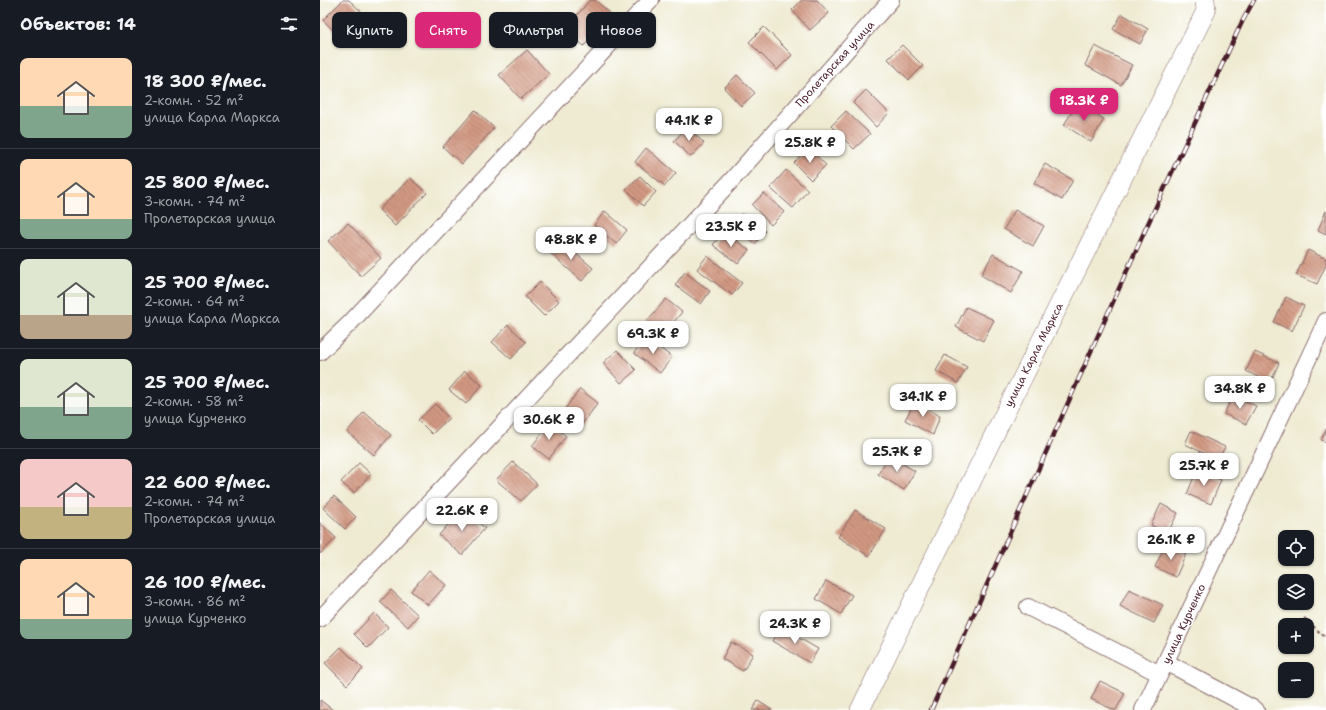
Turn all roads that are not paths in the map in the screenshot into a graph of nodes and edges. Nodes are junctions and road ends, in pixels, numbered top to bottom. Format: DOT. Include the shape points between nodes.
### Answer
graph roads {
  1 [pos="651,0"];
  2 [pos="891,0"];
  3 [pos="1205,0"];
  4 [pos="1326,321"];
  5 [pos="320,352"];
  6 [pos="1028,607"];
  7 [pos="320,619"];
  8 [pos="1163,668"];
  9 [pos="860,710"];
  10 [pos="1143,710"];
  11 [pos="1256,710"];
  1 -- 5 [label="street" via="351,322"];
  2 -- 7 [label="street, Пролетарская улица" via="730,182"];
  3 -- 9 [label="street, улица Карла Маркса" via="1206,11"];
  4 -- 8 [label="street, улица Курченко"];
  6 -- 8 [label="street"];
  8 -- 10 [label="street, улица Курченко"];
  8 -- 11 [label="street"];
}
